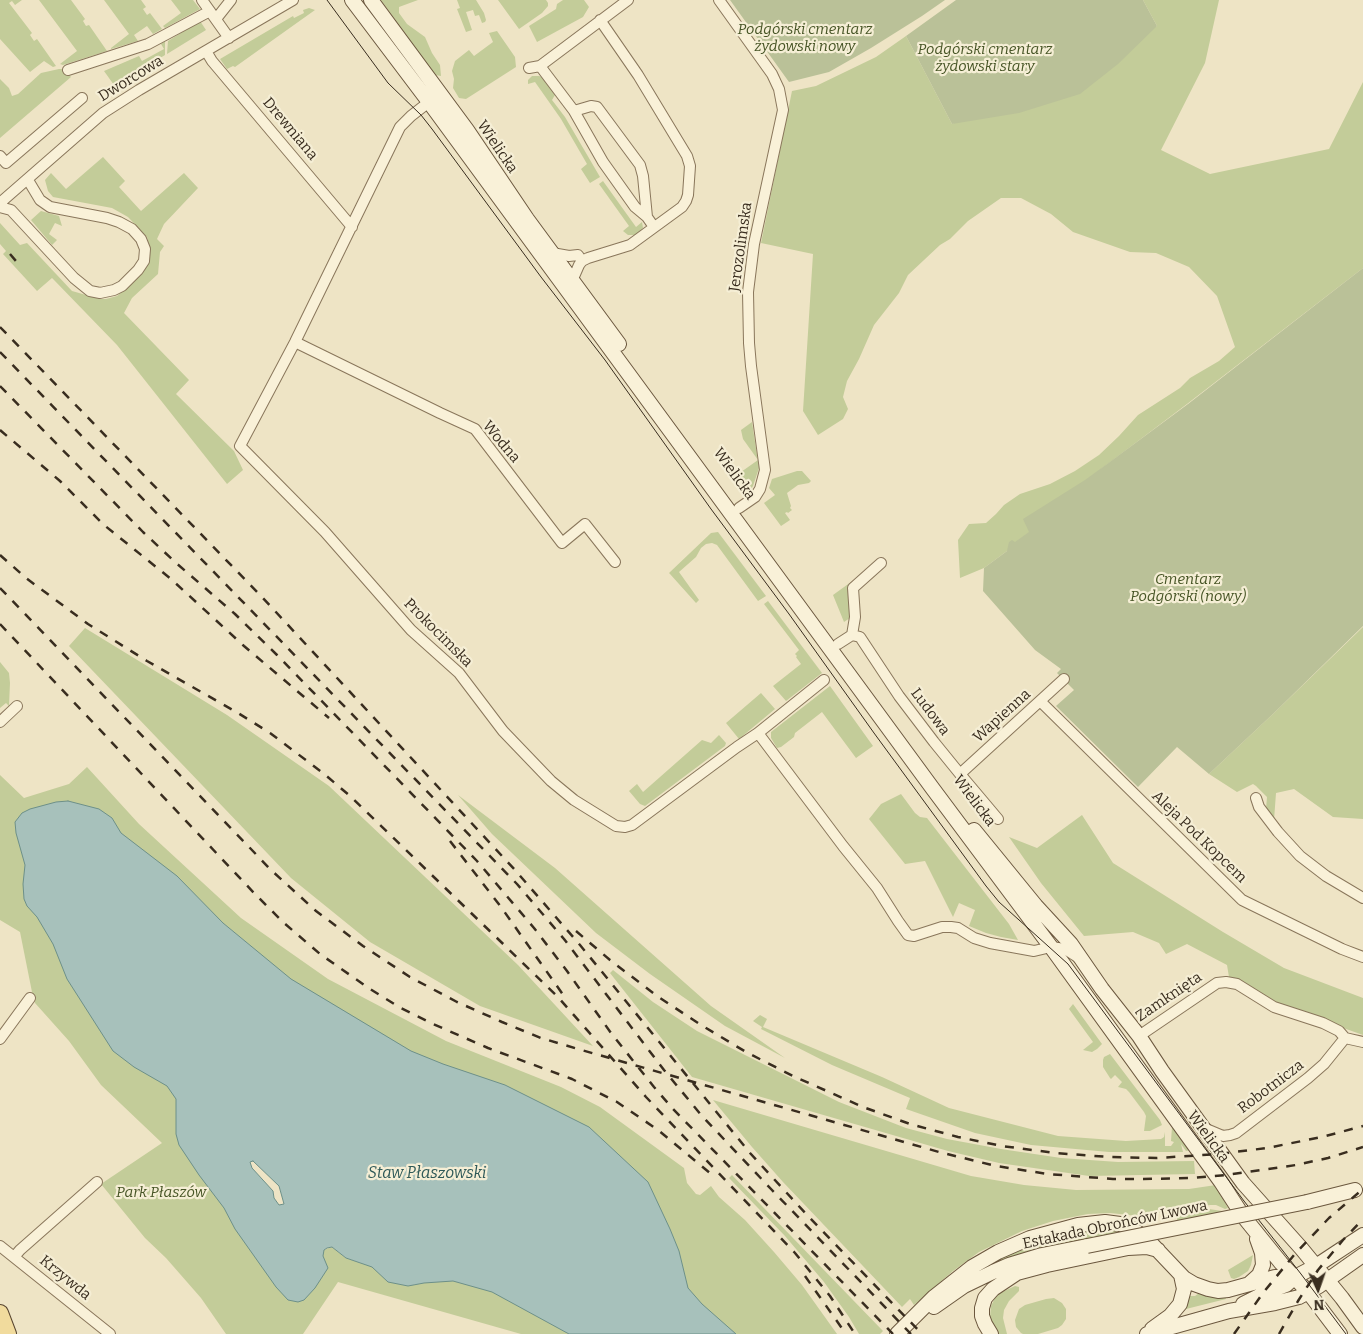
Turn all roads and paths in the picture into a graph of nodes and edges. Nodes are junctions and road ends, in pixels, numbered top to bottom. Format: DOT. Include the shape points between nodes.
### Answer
graph roads {
  1 [pos="202,0"];
  2 [pos="231,0"];
  3 [pos="294,0"];
  4 [pos="352,0"];
  5 [pos="371,0"];
  6 [pos="628,0"];
  7 [pos="720,0"];
  8 [pos="213,15"];
  9 [pos="600,20"];
  10 [pos="229,38"];
  11 [pos="206,51"];
  12 [pos="540,66"];
  13 [pos="529,68"];
  14 [pos="68,70"];
  15 [pos="82,98"];
  16 [pos="430,102"];
  17 [pos="574,111"];
  18 [pos="0,156"];
  19 [pos="28,180"];
  20 [pos="0,203"];
  21 [pos="0,207"];
  22 [pos="647,217"];
  23 [pos="352,227"];
  24 [pos="654,227"];
  25 [pos="552,253"];
  26 [pos="580,258"];
  27 [pos="572,281"];
  28 [pos="295,342"];
  29 [pos="739,508"];
  30 [pos="615,562"];
  31 [pos="881,563"];
  32 [pos="852,635"];
  33 [pos="838,644"];
  34 [pos="1064,679"];
  35 [pos="824,680"];
  36 [pos="1040,701"];
  37 [pos="17,706"];
  38 [pos="0,722"];
  39 [pos="758,734"];
  40 [pos="960,774"];
  41 [pos="1256,798"];
  42 [pos="998,819"];
  43 [pos="1363,898"];
  44 [pos="1051,948"];
  45 [pos="1363,957"];
  46 [pos="1082,960"];
  47 [pos="30,998"];
  48 [pos="1138,1036"];
  49 [pos="1345,1038"];
  50 [pos="0,1039"];
  51 [pos="1363,1042"];
  52 [pos="1203,1128"];
  53 [pos="97,1182"];
  54 [pos="1355,1190"];
  55 [pos="1254,1231"];
  56 [pos="1363,1235"];
  57 [pos="0,1246"];
  58 [pos="1159,1251"];
  59 [pos="1363,1255"];
  60 [pos="14,1257"];
  61 [pos="1316,1266"];
  62 [pos="1181,1275"];
  63 [pos="1294,1277"];
  64 [pos="1328,1280"];
  65 [pos="1246,1286"];
  66 [pos="1308,1293"];
  67 [pos="1229,1311"];
  68 [pos="0,1313"];
  69 [pos="1363,1326"];
  70 [pos="8,1334"];
  71 [pos="110,1334"];
  72 [pos="898,1334"];
  73 [pos="991,1334"];
  74 [pos="1146,1334"];
  75 [pos="1340,1334"];
  1 -- 8 [label="street"];
  2 -- 8 [label="street"];
  3 -- 10 [label="street, Dworcowa"];
  4 -- 16 [label="main road, Wielicka"];
  5 -- 25 [label="main road, Wielicka"];
  6 -- 9 [label="street"];
  7 -- 29 [label="street, Jerozolimska" via="772,74 779,89 782,110 754,244 748,292 751,368 765,470 755,497"];
  8 -- 10 [label="street"];
  8 -- 14 [label="street" via="148,44"];
  9 -- 12 [label="street"];
  9 -- 24 [label="street" via="638,75 689,161 686,201"];
  10 -- 11 [label="street, Dworcowa"];
  11 -- 19 [label="street, Dworcowa" via="104,113"];
  11 -- 23 [label="street, Drewniana"];
  12 -- 13 [label="street"];
  12 -- 17 [label="street"];
  15 -- 18 [label="street" via="6,163"];
  16 -- 23 [label="street" via="400,127"];
  16 -- 44 [label="main road, Wielicka"];
  17 -- 22 [label="street" via="603,162 635,207"];
  17 -- 22 [label="street" via="596,107 640,165"];
  19 -- 20 [label="street, Dworcowa"];
  19 -- 21 [label="street" via="40,200 50,208 107,218 132,229 145,250 144,261 138,270 114,290 90,291 11,210"];
  22 -- 24 [label="street"];
  23 -- 28 [label="street"];
  24 -- 26 [label="street" via="630,245"];
  25 -- 26 [label="street"];
  25 -- 27 [label="main road, Wielicka"];
  26 -- 27 [label="street"];
  27 -- 29 [label="main road, Wielicka"];
  28 -- 30 [label="street, Wodna" via="475,429 562,544 585,524"];
  28 -- 39 [label="street, Prokocimska" via="240,446 325,532 412,630 459,673 503,731 551,781 574,800 616,826 625,827"];
  29 -- 33 [label="main road, Wielicka"];
  31 -- 32 [label="street" via="853,588"];
  32 -- 33 [label="street"];
  32 -- 40 [label="street, Ludowa" via="860,637 899,696"];
  33 -- 46 [label="main road, Wielicka" via="978,834"];
  34 -- 36 [label="street, Wapienna"];
  35 -- 39 [label="street"];
  36 -- 40 [label="street, Wapienna"];
  36 -- 45 [label="street, Aleja Pod Kopcem" via="1242,900"];
  37 -- 38 [label="street"];
  39 -- 44 [label="street, Wielicka" via="877,888 908,935 951,927 990,943 1034,951"];
  40 -- 42 [label="street, Ludowa"];
  41 -- 43 [label="street" via="1259,807 1300,856"];
  44 -- 46 [label="street, Wielicka" via="1065,949"];
  44 -- 55 [label="main road, Wielicka"];
  46 -- 48 [label="main road, Wielicka"];
  47 -- 50 [label="street"];
  48 -- 49 [label="street, Zamknięta" via="1217,983 1226,982 1237,984 1274,1007 1338,1030"];
  48 -- 52 [label="main road, Wielicka"];
  49 -- 51 [label="street"];
  49 -- 52 [label="street, Robotnicza" via="1308,1078 1236,1132 1223,1136"];
  52 -- 61 [label="main road, Wielicka" via="1248,1189"];
  53 -- 60 [label="street"];
  54 -- 72 [label="main road, Estakada Obrońców Lwowa, bridge" via="1025,1260 964,1286"];
  55 -- 63 [label="main road, Wielicka"];
  55 -- 65 [label="main road" via="1263,1265 1258,1277"];
  56 -- 61 [label="main road"];
  57 -- 60 [label="street, Krzywda"];
  58 -- 62 [label="main road"];
  58 -- 72 [label="main road" via="1139,1233 1114,1223 1078,1225 1043,1234 972,1267 934,1297"];
  58 -- 73 [label="main road" via="1147,1247 1128,1248 1017,1273 985,1298 982,1316"];
  59 -- 64 [label="main road"];
  60 -- 71 [label="street, Krzywda"];
  61 -- 63 [label="main road"];
  61 -- 64 [label="main road, Wielicka"];
  62 -- 65 [label="main road" via="1194,1284 1214,1290"];
  62 -- 74 [label="main road" via="1184,1289 1180,1304"];
  63 -- 65 [label="main road" via="1276,1277"];
  63 -- 66 [label="main road, Wielicka"];
  63 -- 67 [label="main road" via="1286,1285"];
  64 -- 66 [label="main road"];
  64 -- 69 [label="main road, Wielicka"];
  66 -- 67 [label="main road"];
  66 -- 75 [label="main road, Wielicka"];
  67 -- 74 [label="main road"];
  68 -- 70 [label="main road"];
}
